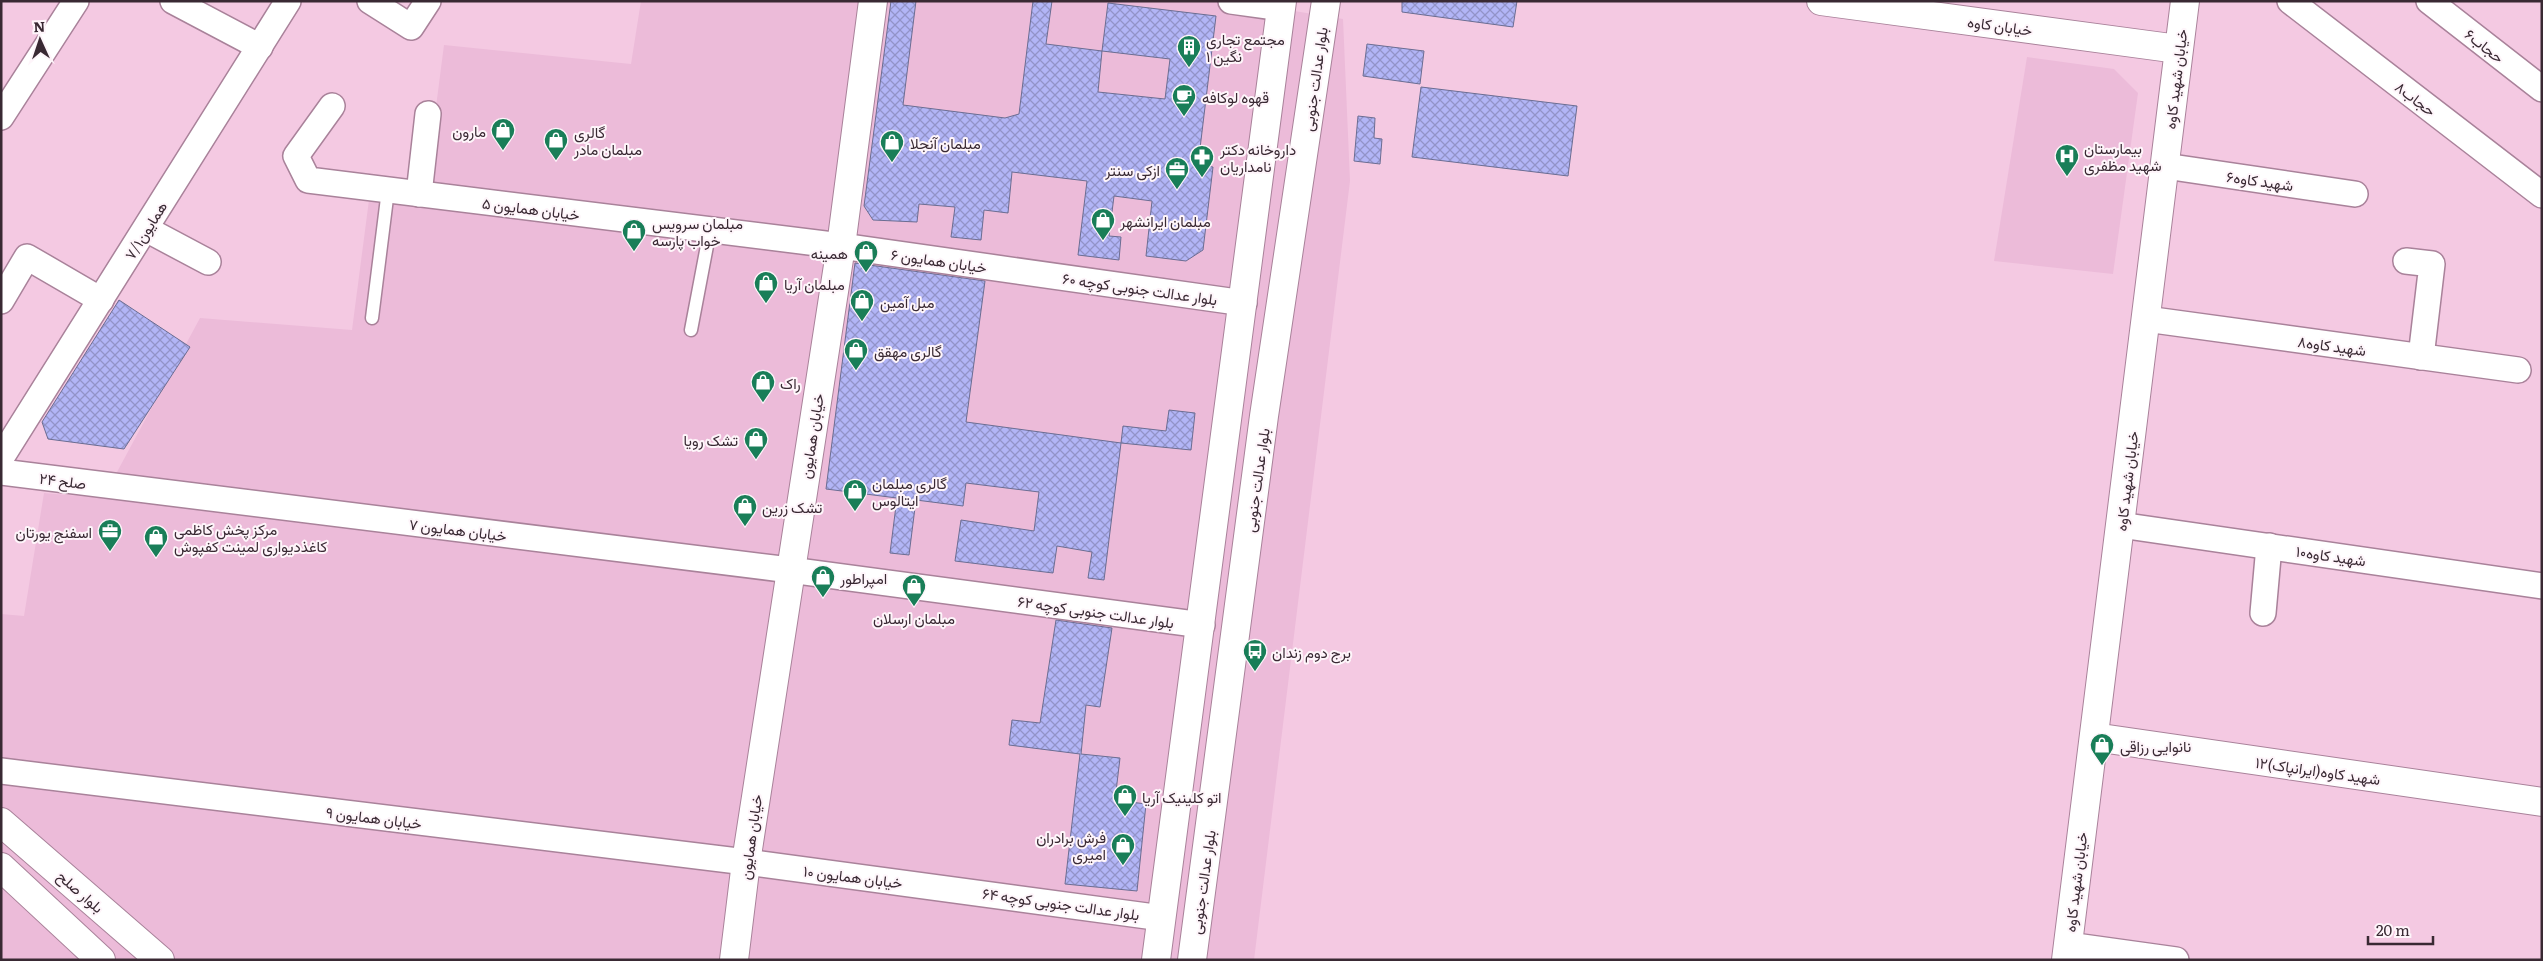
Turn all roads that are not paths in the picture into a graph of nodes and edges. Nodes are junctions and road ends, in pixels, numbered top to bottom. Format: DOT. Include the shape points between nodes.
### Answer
graph roads {
  1 [pos="76,1"];
  2 [pos="173,1"];
  3 [pos="288,1"];
  4 [pos="370,1"];
  5 [pos="428,1"];
  6 [pos="873,1"];
  7 [pos="1231,1"];
  8 [pos="1326,1"];
  9 [pos="1821,1"];
  10 [pos="2184,1"];
  11 [pos="2290,1"];
  12 [pos="2429,1"];
  13 [pos="1281,5"];
  14 [pos="260,47"];
  15 [pos="2178,49"];
  16 [pos="2542,89"];
  17 [pos="332,106"];
  18 [pos="428,114"];
  19 [pos="1,117"];
  20 [pos="2164,166"];
  21 [pos="388,190"];
  22 [pos="419,194"];
  23 [pos="2356,194"];
  24 [pos="2542,195"];
  25 [pos="146,229"];
  26 [pos="710,230"];
  27 [pos="841,246"];
  28 [pos="2406,261"];
  29 [pos="208,262"];
  30 [pos="1037,274"];
  31 [pos="101,300"];
  32 [pos="1,301"];
  33 [pos="1244,303"];
  34 [pos="372,318"];
  35 [pos="2146,319"];
  36 [pos="691,330"];
  37 [pos="2421,357"];
  38 [pos="2518,370"];
  39 [pos="1229,412"];
  40 [pos="1264,416"];
  41 [pos="1,458"];
  42 [pos="1,472"];
  43 [pos="125,488"];
  44 [pos="2120,525"];
  45 [pos="2269,546"];
  46 [pos="790,570"];
  47 [pos="2542,586"];
  48 [pos="991,597"];
  49 [pos="2263,613"];
  50 [pos="1202,625"];
  51 [pos="2094,737"];
  52 [pos="1,771"];
  53 [pos="2542,802"];
  54 [pos="1,822"];
  55 [pos="746,862"];
  56 [pos="1,867"];
  57 [pos="960,889"];
  58 [pos="1162,918"];
  59 [pos="2067,952"];
  60 [pos="101,960"];
  61 [pos="160,960"];
  62 [pos="734,960"];
  63 [pos="1156,960"];
  64 [pos="1192,960"];
  65 [pos="2176,960"];
  1 -- 19 [label="street"];
  2 -- 14 [label="street"];
  3 -- 14 [label="street, همایون۷/۱"];
  4 -- 5 [label="street" via="411,27"];
  6 -- 27 [label="street, خیابان همایون"];
  7 -- 13 [label="street"];
  8 -- 40 [label="street, بلوار عدالت جنوبی"];
  9 -- 15 [label="street, خیابان کاوه"];
  10 -- 15 [label="street, خیابان شهید کاوه"];
  11 -- 24 [label="street, حجاب۸"];
  12 -- 16 [label="street, حجاب۶"];
  13 -- 33 [label="street"];
  14 -- 25 [label="street, همایون۷/۱"];
  15 -- 20 [label="street, خیابان شهید کاوه"];
  17 -- 21 [label="street, خیابان همایون ۵" via="296,156 308,180"];
  18 -- 22 [label="street"];
  20 -- 23 [label="street, شهید کاوه۶"];
  20 -- 35 [label="street, خیابان شهید کاوه"];
  21 -- 22 [label="street, خیابان همایون ۵"];
  21 -- 34 [label="lane"];
  22 -- 26 [label="street, خیابان همایون ۵"];
  25 -- 29 [label="street"];
  25 -- 31 [label="street, همایون۷/۱"];
  26 -- 27 [label="street, خیابان همایون ۵"];
  26 -- 36 [label="lane"];
  27 -- 30 [label="street, خیابان همایون ۶"];
  27 -- 46 [label="street, خیابان همایون"];
  28 -- 37 [label="street" via="2432,264"];
  30 -- 33 [label="street, بلوار عدالت جنوبی کوچه ۶۰"];
  31 -- 32 [label="street" via="27,257"];
  31 -- 41 [label="street, همایون۷/۱"];
  33 -- 39 [label="street"];
  35 -- 37 [label="street, شهید کاوه۸"];
  35 -- 44 [label="street, خیابان شهید کاوه"];
  37 -- 38 [label="street, شهید کاوه۸"];
  39 -- 40 [label="street"];
  39 -- 50 [label="street"];
  40 -- 64 [label="street, بلوار عدالت جنوبی"];
  42 -- 43 [label="street, صلح ۲۴"];
  43 -- 46 [label="street, خیابان همایون ۷"];
  44 -- 45 [label="street, شهید کاوه۱۰"];
  44 -- 51 [label="street, خیابان شهید کاوه"];
  45 -- 47 [label="street, شهید کاوه۱۰"];
  45 -- 49 [label="street"];
  46 -- 48 [label="street, خیابان همایون ۷"];
  46 -- 55 [label="street, خیابان همایون"];
  48 -- 50 [label="street, بلوار عدالت جنوبی کوچه ۶۲"];
  50 -- 58 [label="street"];
  51 -- 53 [label="street, ۱۲شهید کاوه(ایرانپاک)"];
  51 -- 59 [label="street, خیابان شهید کاوه"];
  52 -- 55 [label="street, خیابان همایون ۹"];
  54 -- 61 [label="street, بلوار صلح"];
  55 -- 57 [label="street, خیابان همایون ۱۰"];
  55 -- 62 [label="street, خیابان همایون"];
  56 -- 60 [label="street"];
  57 -- 58 [label="street, بلوار عدالت جنوبی کوچه ۶۴"];
  58 -- 63 [label="street"];
  59 -- 65 [label="street"];
}
